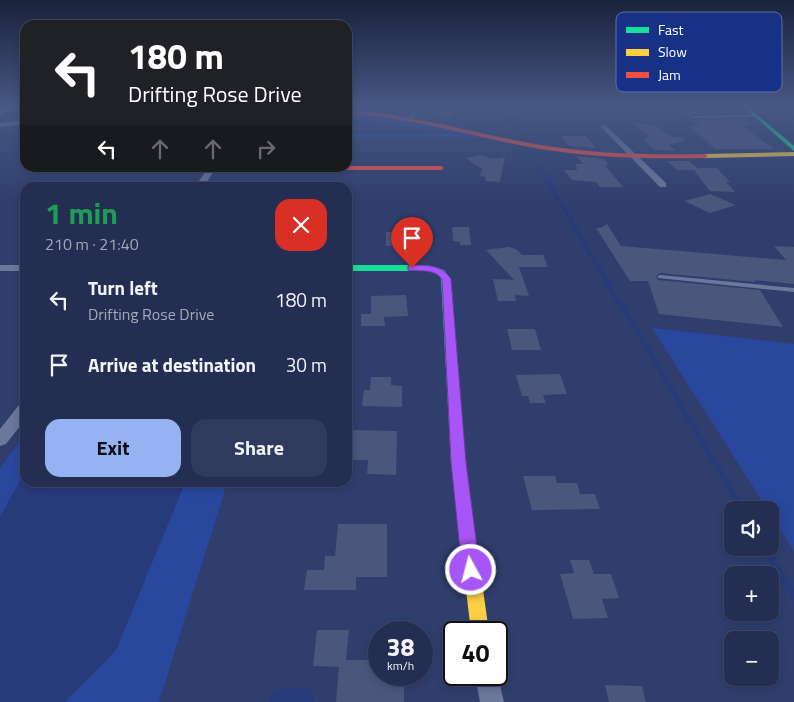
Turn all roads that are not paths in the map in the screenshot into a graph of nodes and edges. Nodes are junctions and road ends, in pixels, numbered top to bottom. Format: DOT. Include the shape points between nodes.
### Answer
graph roads {
  1 [pos="500,139"];
  2 [pos="616,139"];
  3 [pos="784,139"];
  4 [pos="794,149"];
  5 [pos="794,154"];
  6 [pos="633,156"];
  7 [pos="352,168"];
  8 [pos="441,168"];
  9 [pos="662,184"];
  10 [pos="0,268"];
  11 [pos="20,268"];
  12 [pos="352,268"];
  13 [pos="660,277"];
  14 [pos="794,290"];
  15 [pos="20,415"];
  16 [pos="0,440"];
  17 [pos="479,621"];
  18 [pos="489,686"];
  19 [pos="492,702"];
  1 -- 6 [label="street" via="587,153"];
  2 -- 6 [label="street"];
  3 -- 4 [label="street"];
  5 -- 6 [label="street"];
  6 -- 9 [label="street"];
  7 -- 8 [label="street"];
  10 -- 11 [label="street"];
  12 -- 17 [label="street" via="426,268 441,272 446,279 458,462"];
  13 -- 14 [label="lane"];
  15 -- 16 [label="street"];
  18 -- 19 [label="street"];
}
